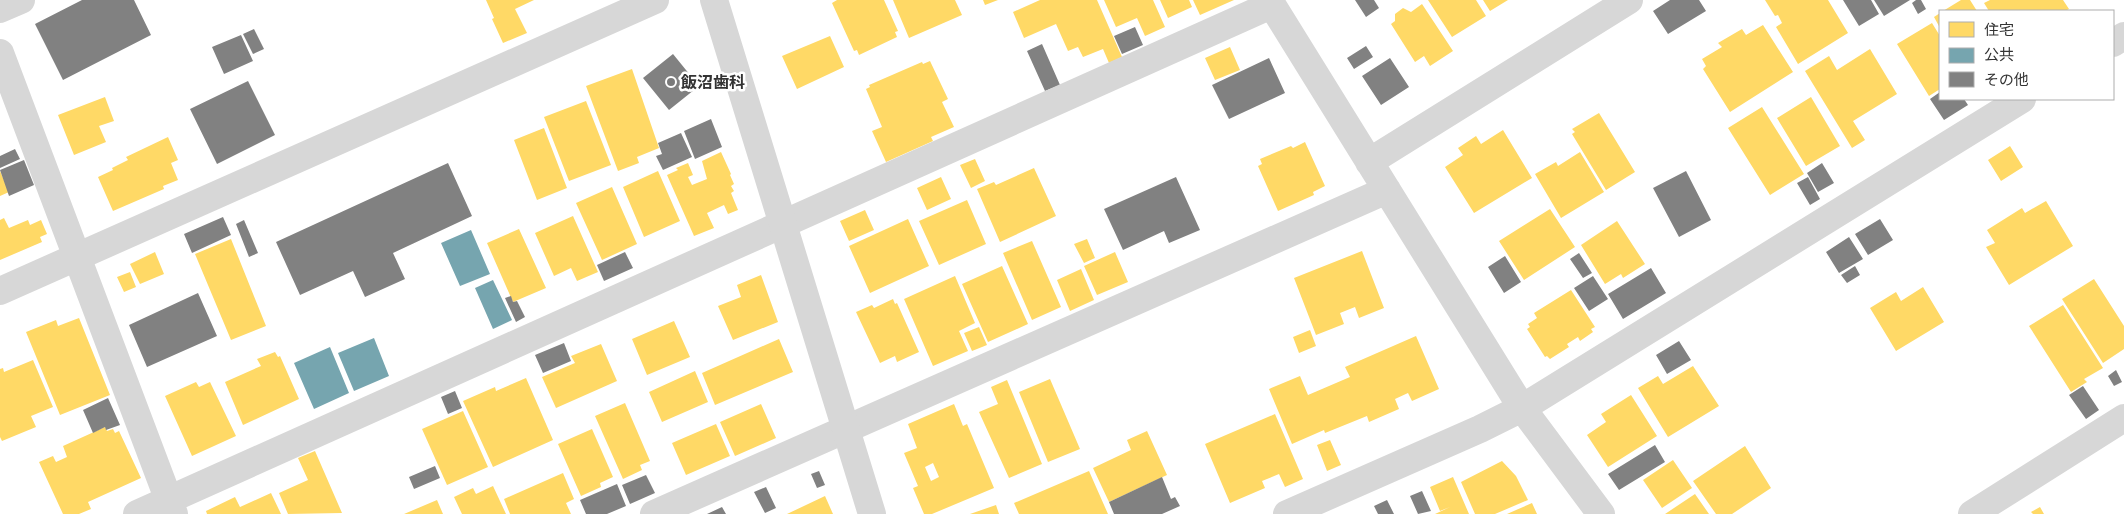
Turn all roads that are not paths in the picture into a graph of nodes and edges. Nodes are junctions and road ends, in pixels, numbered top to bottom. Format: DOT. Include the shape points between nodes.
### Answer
graph roads {
  1 [pos="21,0"];
  2 [pos="655,0"];
  3 [pos="714,0"];
  4 [pos="1629,0"];
  5 [pos="1270,2"];
  6 [pos="0,9"];
  7 [pos="0,53"];
  8 [pos="2020,100"];
  9 [pos="1369,162"];
  10 [pos="1387,190"];
  11 [pos="783,223"];
  12 [pos="76,257"];
  13 [pos="0,291"];
  14 [pos="1522,408"];
  15 [pos="2124,418"];
  16 [pos="846,429"];
  17 [pos="171,507"];
  18 [pos="137,514"];
  19 [pos="654,514"];
  20 [pos="872,514"];
  21 [pos="1287,514"];
  22 [pos="1601,514"];
  23 [pos="1972,514"];
  1 -- 6 [label="street"];
  2 -- 12 [label="street"];
  3 -- 11 [label="street"];
  4 -- 9 [label="street"];
  5 -- 9 [label="street"];
  5 -- 11 [label="street"];
  7 -- 12 [label="street"];
  8 -- 14 [label="street"];
  9 -- 10 [label="street"];
  10 -- 14 [label="street"];
  10 -- 16 [label="street"];
  11 -- 16 [label="street"];
  11 -- 17 [label="street"];
  12 -- 13 [label="street"];
  12 -- 17 [label="street"];
  14 -- 21 [label="street"];
  14 -- 22 [label="street"];
  15 -- 23 [label="street"];
  16 -- 19 [label="street"];
  16 -- 20 [label="street"];
  17 -- 18 [label="street"];
}
